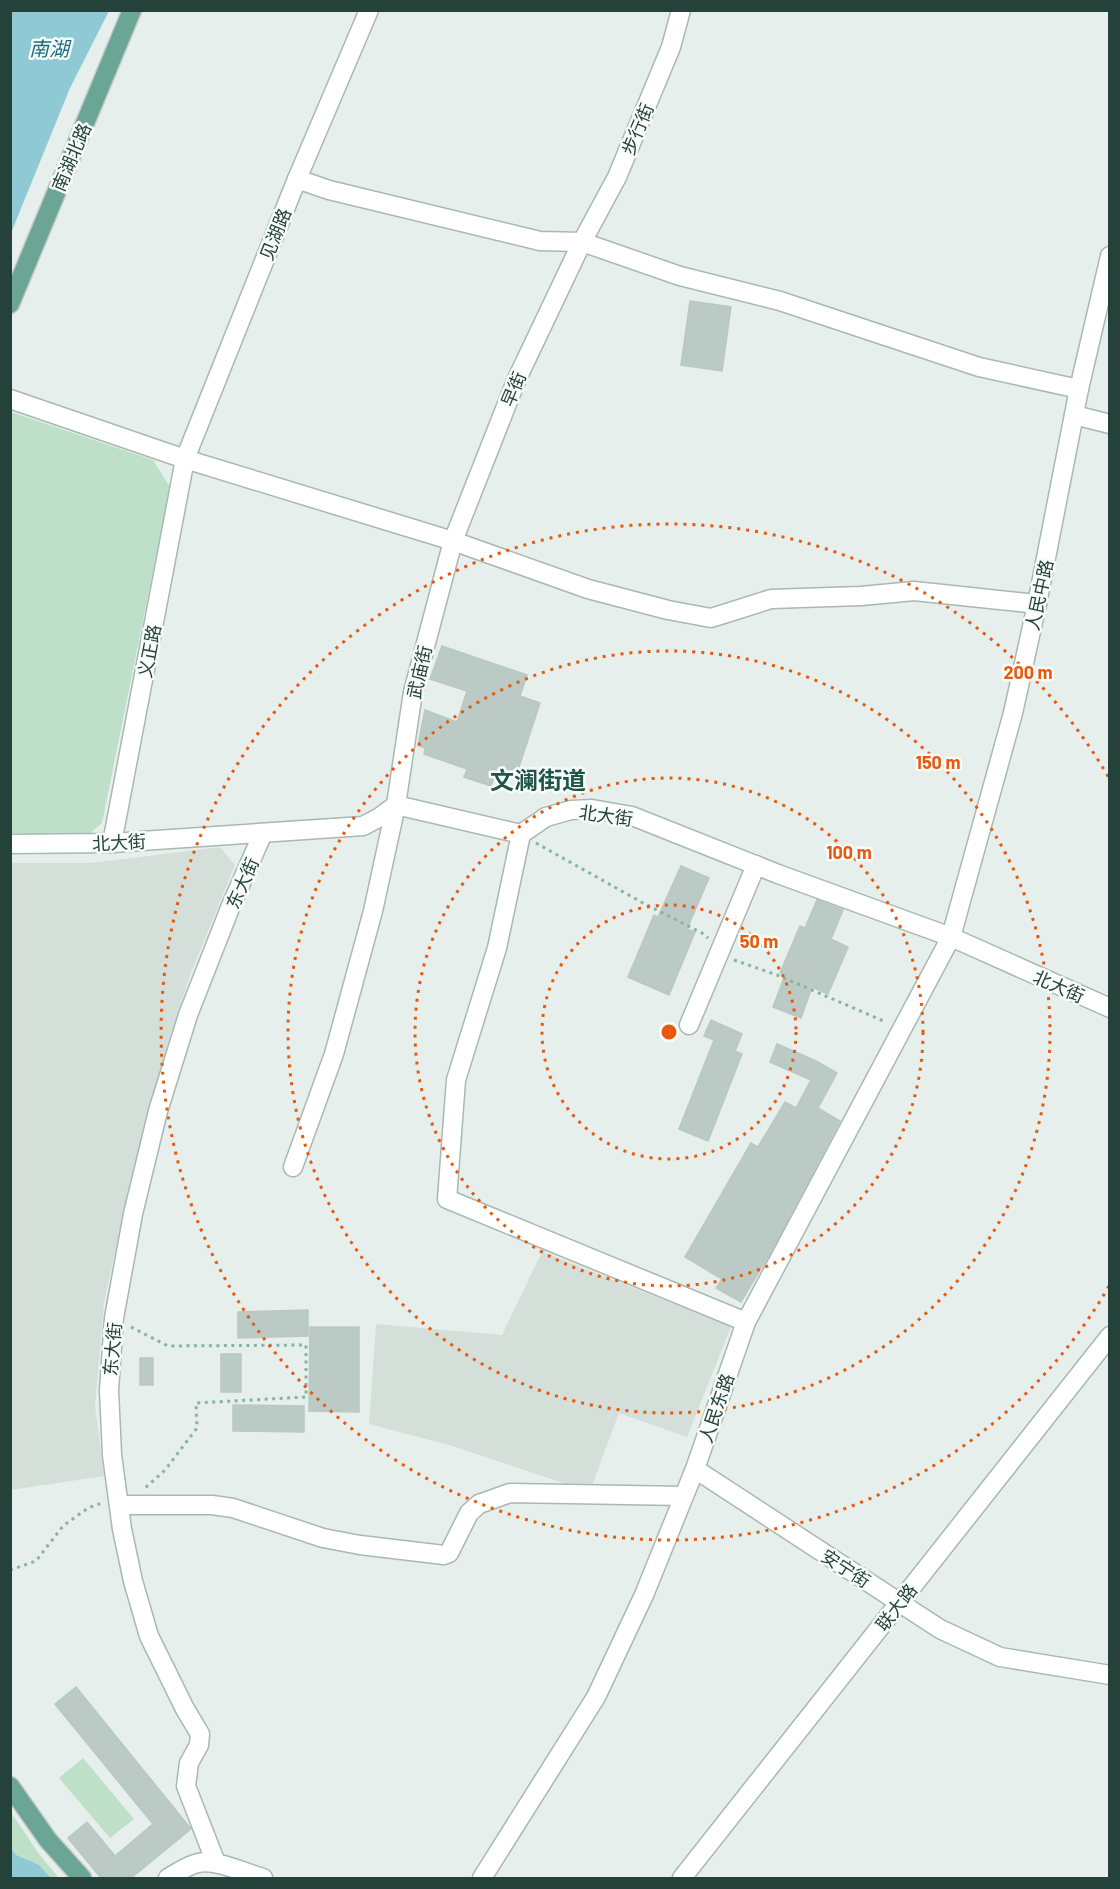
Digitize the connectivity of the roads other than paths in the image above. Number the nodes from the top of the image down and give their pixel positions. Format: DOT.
graph roads {
  1 [pos="132,10"];
  2 [pos="369,10"];
  3 [pos="681,10"];
  4 [pos="297,179"];
  5 [pos="582,242"];
  6 [pos="1110,256"];
  7 [pos="10,304"];
  8 [pos="1079,389"];
  9 [pos="10,399"];
  10 [pos="1074,415"];
  11 [pos="1110,424"];
  12 [pos="185,459"];
  13 [pos="453,541"];
  14 [pos="1038,604"];
  15 [pos="396,805"];
  16 [pos="263,833"];
  17 [pos="521,834"];
  18 [pos="112,843"];
  19 [pos="10,844"];
  20 [pos="756,865"];
  21 [pos="951,938"];
  22 [pos="1110,1008"];
  23 [pos="689,1025"];
  24 [pos="293,1167"];
  25 [pos="746,1322"];
  26 [pos="1110,1336"];
  27 [pos="695,1469"];
  28 [pos="684,1496"];
  29 [pos="118,1501"];
  30 [pos="899,1603"];
  31 [pos="1110,1675"];
  32 [pos="10,1786"];
  33 [pos="216,1863"];
  34 [pos="82,1878"];
  35 [pos="168,1878"];
  36 [pos="263,1878"];
  37 [pos="482,1878"];
  38 [pos="682,1878"];
  1 -- 7 [label="main road, 南湖北路"];
  2 -- 4 [label="street, 见湖路"];
  3 -- 5 [label="street, 步行街"];
  4 -- 5 [label="street"];
  4 -- 12 [label="street, 见湖路"];
  5 -- 8 [label="street"];
  5 -- 13 [label="street, 早街"];
  6 -- 8 [label="street, 人民中路"];
  8 -- 10 [label="street, 人民中路"];
  9 -- 12 [label="street"];
  10 -- 11 [label="street"];
  10 -- 14 [label="street, 人民中路"];
  12 -- 13 [label="street"];
  12 -- 18 [label="street, 义正路"];
  13 -- 14 [label="street"];
  13 -- 15 [label="street, 武庙街"];
  14 -- 21 [label="street, 人民中路"];
  15 -- 16 [label="street, 北大街"];
  15 -- 17 [label="street"];
  15 -- 24 [label="street, 武庙街"];
  16 -- 18 [label="street, 北大街"];
  16 -- 29 [label="street, 东大街"];
  17 -- 20 [label="street, 北大街"];
  17 -- 25 [label="street"];
  18 -- 19 [label="street, 北大街"];
  20 -- 21 [label="street, 北大街"];
  20 -- 23 [label="street"];
  21 -- 22 [label="street, 北大街"];
  21 -- 25 [label="street, 人民东路"];
  25 -- 27 [label="street, 人民东路"];
  26 -- 30 [label="street, 联大路"];
  27 -- 28 [label="street, 人民东路"];
  27 -- 30 [label="street, 安宁街"];
  28 -- 29 [label="street"];
  28 -- 37 [label="street, 人民东路"];
  29 -- 33 [label="street, 东大街"];
  30 -- 31 [label="street, 安宁街"];
  30 -- 38 [label="street, 联大路"];
  32 -- 34 [label="main road"];
  33 -- 35 [label="street"];
  33 -- 36 [label="street"];
}
